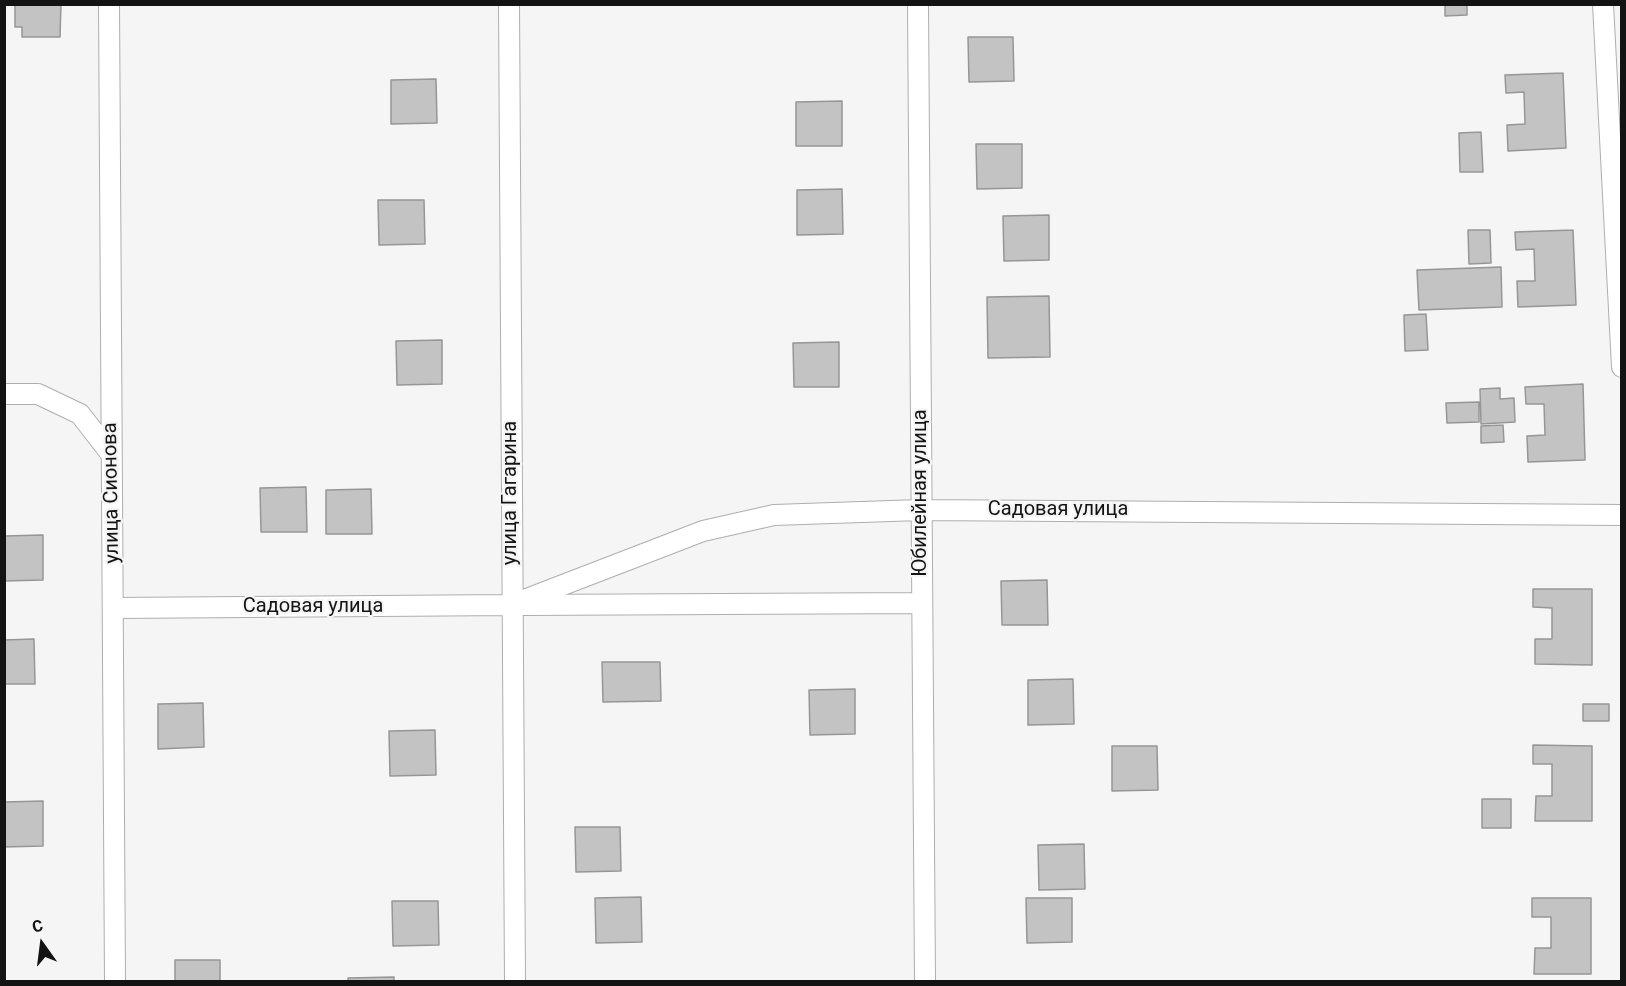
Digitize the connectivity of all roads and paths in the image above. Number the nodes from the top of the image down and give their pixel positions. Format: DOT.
graph roads {
  1 [pos="109,4"];
  2 [pos="509,4"];
  3 [pos="918,4"];
  4 [pos="1604,4"];
  5 [pos="1622,367"];
  6 [pos="4,394"];
  7 [pos="111,454"];
  8 [pos="920,510"];
  9 [pos="1622,514"];
  10 [pos="921,603"];
  11 [pos="511,605"];
  12 [pos="114,608"];
  13 [pos="115,981"];
  14 [pos="515,981"];
  15 [pos="925,981"];
  1 -- 7 [label="street, улица Сионова"];
  2 -- 11 [label="street, улица Гагарина"];
  3 -- 8 [label="street, Юбилейная улица"];
  4 -- 5 [label="street"];
  6 -- 7 [label="street"];
  7 -- 12 [label="street, улица Сионова"];
  8 -- 9 [label="street, Садовая улица"];
  8 -- 10 [label="street, Юбилейная улица"];
  8 -- 11 [label="street, Садовая улица"];
  10 -- 11 [label="street, Садовая улица"];
  10 -- 15 [label="street, Юбилейная улица"];
  11 -- 12 [label="street, Садовая улица"];
  11 -- 14 [label="street, улица Гагарина"];
  12 -- 13 [label="street, улица Сионова"];
}
